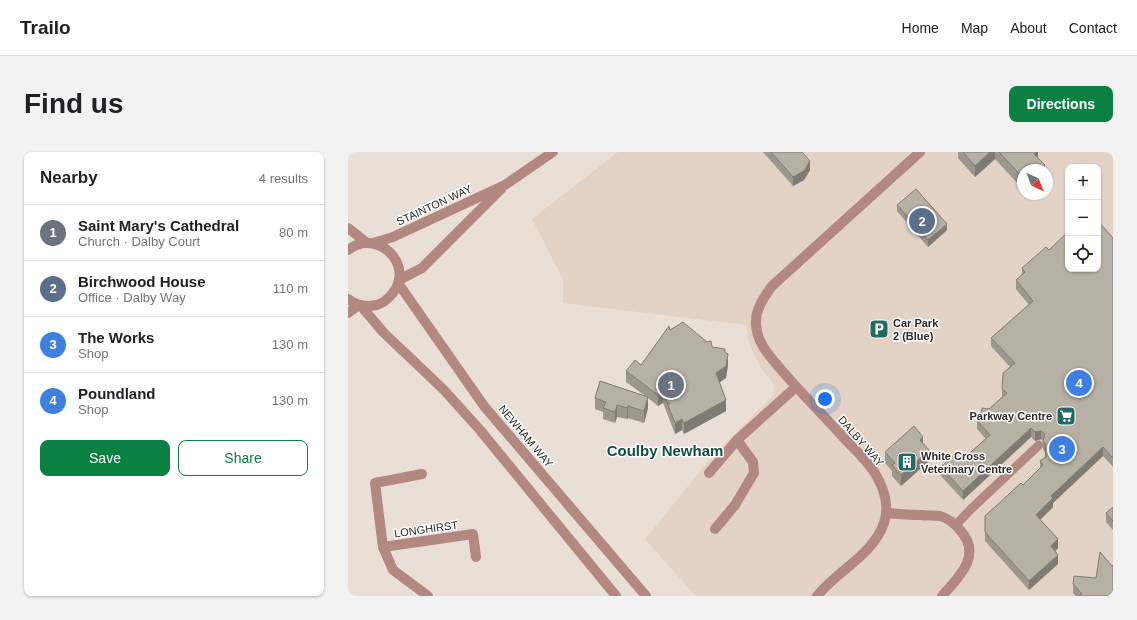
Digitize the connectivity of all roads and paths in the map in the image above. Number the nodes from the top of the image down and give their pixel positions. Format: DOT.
graph roads {
  1 [pos="553,152"];
  2 [pos="920,152"];
  3 [pos="505,185"];
  4 [pos="348,228"];
  5 [pos="370,243"];
  6 [pos="348,250"];
  7 [pos="399,281"];
  8 [pos="348,299"];
  9 [pos="360,305"];
  10 [pos="348,313"];
  11 [pos="796,387"];
  12 [pos="737,440"];
  13 [pos="1039,445"];
  14 [pos="709,473"];
  15 [pos="422,474"];
  16 [pos="887,513"];
  17 [pos="956,525"];
  18 [pos="715,529"];
  19 [pos="382,547"];
  20 [pos="476,557"];
  21 [pos="428,596"];
  22 [pos="616,596"];
  23 [pos="646,596"];
  24 [pos="817,596"];
  25 [pos="942,596"];
  1 -- 3 [label="street, STAINTON WAY"];
  2 -- 11 [label="street, DALBY WAY"];
  3 -- 5 [label="street, STAINTON WAY"];
  3 -- 7 [label="street, STAINTON WAY"];
  4 -- 5 [label="street"];
  5 -- 6 [label="street, STAINTON WAY"];
  5 -- 7 [label="street"];
  7 -- 9 [label="street"];
  7 -- 23 [label="street, NEWHAM WAY"];
  8 -- 9 [label="street"];
  9 -- 10 [label="street"];
  9 -- 22 [label="street"];
  11 -- 12 [label="street"];
  11 -- 16 [label="street, DALBY WAY"];
  12 -- 14 [label="street"];
  12 -- 18 [label="street"];
  13 -- 17 [label="street"];
  15 -- 19 [label="street, LONGHIRST"];
  16 -- 17 [label="street"];
  16 -- 24 [label="street"];
  17 -- 25 [label="street"];
  19 -- 20 [label="street, LONGHIRST"];
  19 -- 21 [label="street, LONGHIRST"];
}
